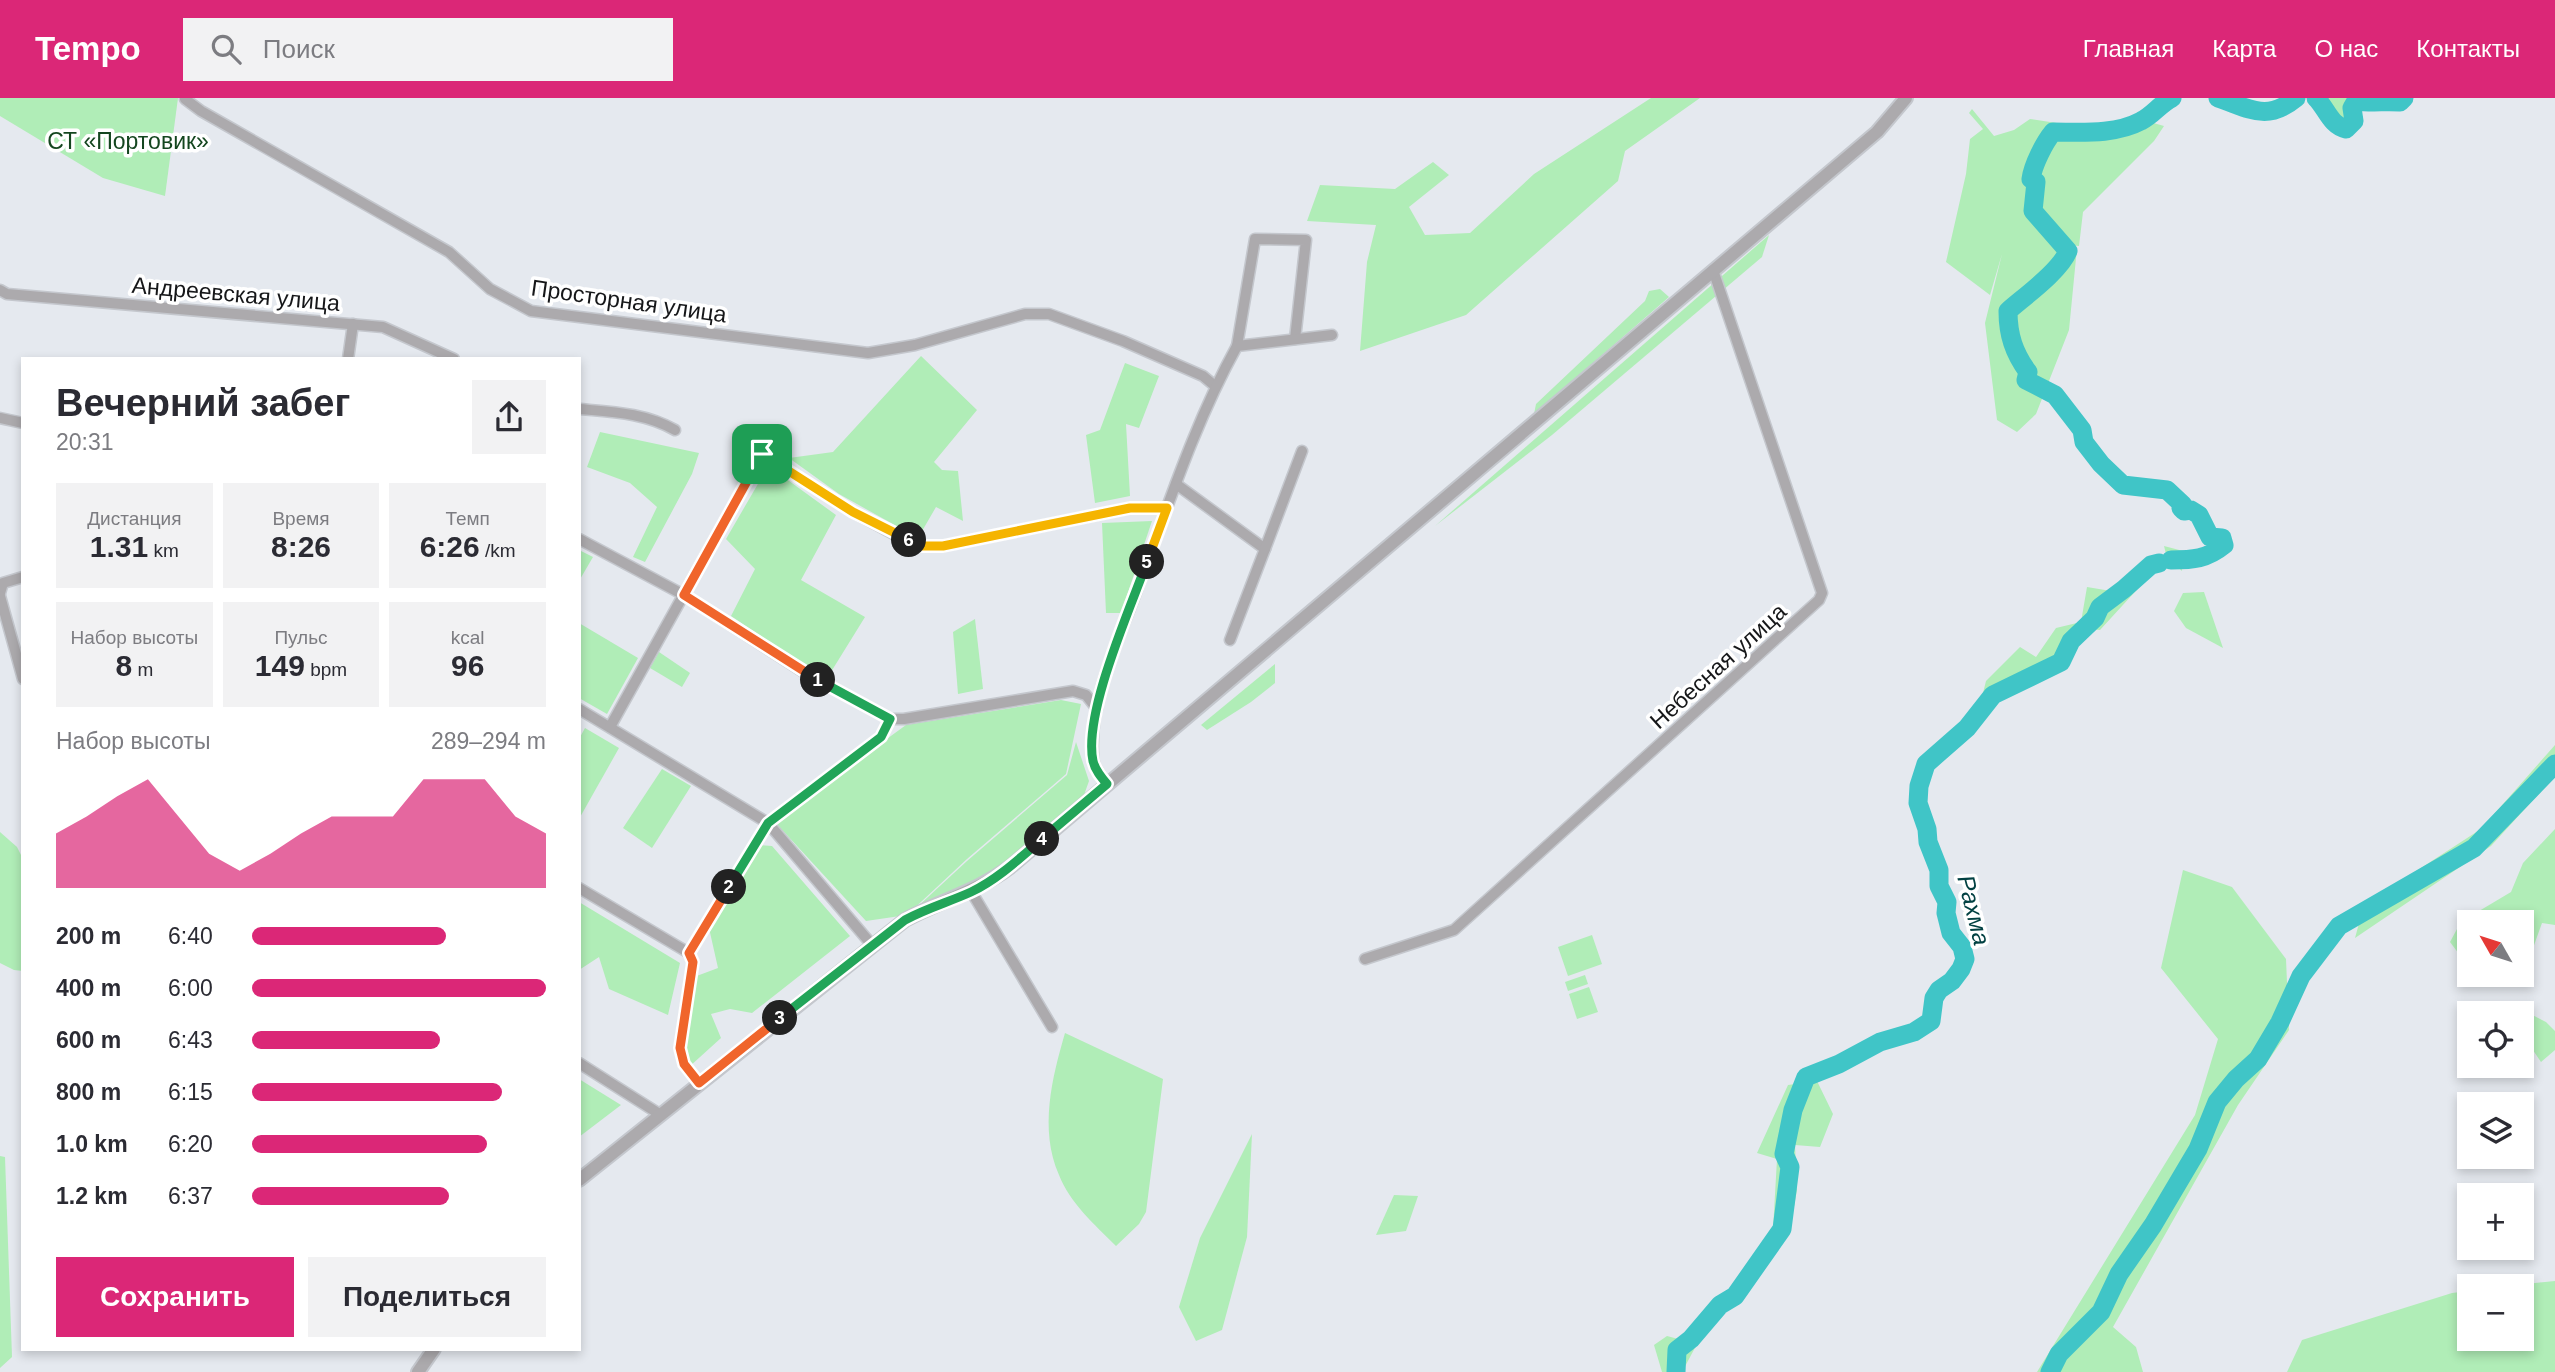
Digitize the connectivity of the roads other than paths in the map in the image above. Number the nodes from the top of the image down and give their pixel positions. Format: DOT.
graph roads {
  1 [pos="1906,98"];
  2 [pos="185,99"];
  3 [pos="1713,270"];
  4 [pos="2,295"];
  5 [pos="353,324"];
  6 [pos="1332,335"];
  7 [pos="1295,339"];
  8 [pos="1237,346"];
  9 [pos="348,357"];
  10 [pos="450,357"];
  11 [pos="1215,386"];
  12 [pos="581,409"];
  13 [pos="0,418"];
  14 [pos="21,423"];
  15 [pos="675,430"];
  16 [pos="751,447"];
  17 [pos="1302,451"];
  18 [pos="762,454"];
  19 [pos="1176,484"];
  20 [pos="1167,508"];
  21 [pos="581,540"];
  22 [pos="1265,549"];
  23 [pos="21,578"];
  24 [pos="1,590"];
  25 [pos="684,595"];
  26 [pos="1230,640"];
  27 [pos="21,671"];
  28 [pos="1097,709"];
  29 [pos="581,710"];
  30 [pos="890,719"];
  31 [pos="610,727"];
  32 [pos="1107,784"];
  33 [pos="768,823"];
  34 [pos="581,889"];
  35 [pos="971,891"];
  36 [pos="872,946"];
  37 [pos="689,953"];
  38 [pos="1365,958"];
  39 [pos="1052,1027"];
  40 [pos="581,1064"];
  41 [pos="699,1083"];
  42 [pos="661,1115"];
  43 [pos="581,1178"];
  44 [pos="433,1351"];
  45 [pos="418,1372"];
  1 -- 3 [label="street"];
  2 -- 11 [label="street, Просторная улица"];
  3 -- 32 [label="street"];
  3 -- 38 [label="street, Небесная улица"];
  4 -- 5 [label="street, Андреевская улица"];
  5 -- 9 [label="street"];
  5 -- 10 [label="street, Андреевская улица"];
  6 -- 7 [label="street"];
  7 -- 8 [label="street"];
  7 -- 8 [label="street"];
  8 -- 11 [label="street"];
  11 -- 19 [label="street"];
  12 -- 15 [label="street"];
  13 -- 14 [label="street"];
  16 -- 18 [label="street"];
  17 -- 22 [label="street"];
  18 -- 20 [label="street"];
  18 -- 25 [label="street"];
  19 -- 20 [label="street"];
  19 -- 22 [label="street"];
  20 -- 28 [label="street"];
  21 -- 25 [label="street"];
  22 -- 26 [label="street"];
  23 -- 24 [label="street"];
  24 -- 27 [label="street"];
  25 -- 30 [label="street"];
  25 -- 31 [label="street"];
  28 -- 30 [label="street"];
  28 -- 32 [label="street"];
  29 -- 31 [label="street"];
  30 -- 33 [label="street"];
  31 -- 33 [label="street"];
  32 -- 35 [label="street"];
  33 -- 36 [label="street"];
  33 -- 37 [label="street"];
  34 -- 37 [label="street"];
  35 -- 36 [label="street"];
  35 -- 39 [label="street"];
  36 -- 41 [label="street"];
  37 -- 41 [label="street"];
  40 -- 42 [label="street"];
  41 -- 42 [label="street"];
  42 -- 43 [label="street"];
  44 -- 45 [label="street"];
}
